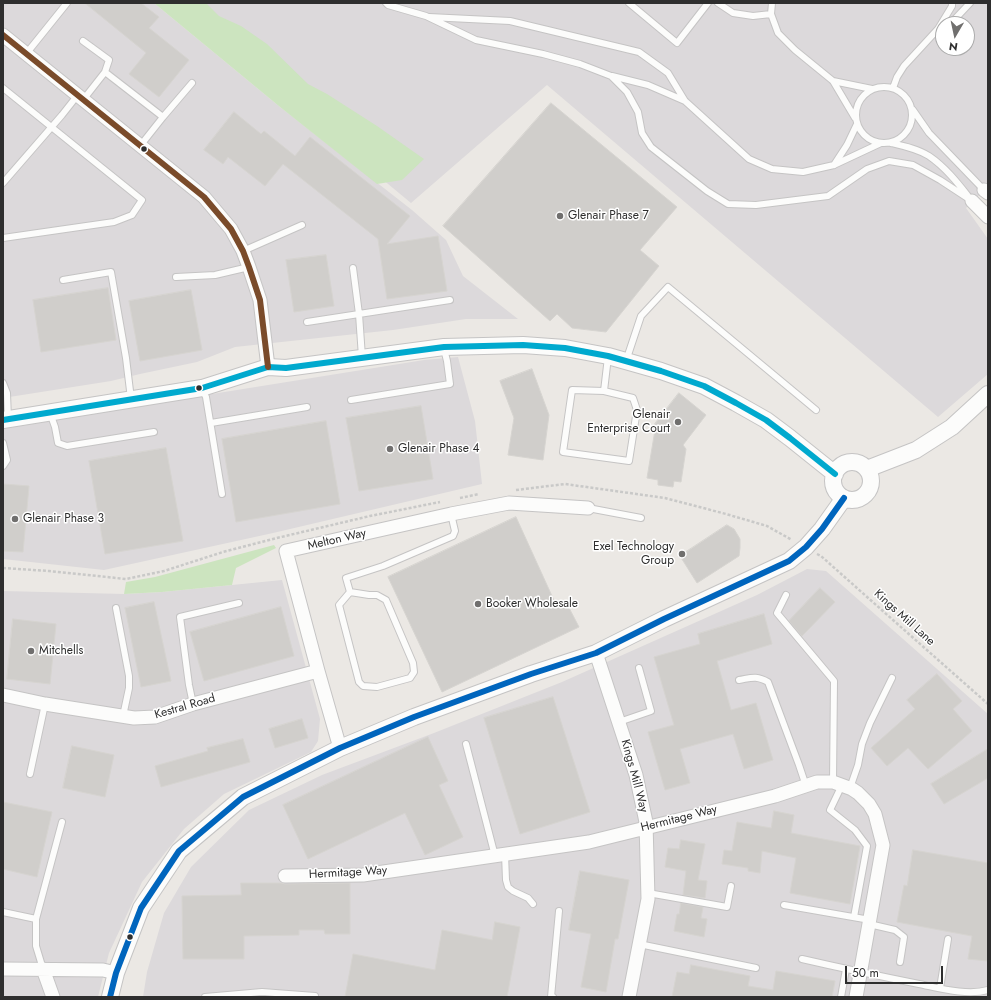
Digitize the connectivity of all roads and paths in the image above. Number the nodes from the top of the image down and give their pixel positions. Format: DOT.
graph roads {
  1 [pos="67,3"];
  2 [pos="386,3"];
  3 [pos="629,3"];
  4 [pos="708,3"];
  5 [pos="718,3"];
  6 [pos="772,3"];
  7 [pos="952,3"];
  8 [pos="970,3"];
  9 [pos="771,14"];
  10 [pos="426,16"];
  11 [pos="947,16"];
  12 [pos="958,16"];
  13 [pos="935,33"];
  14 [pos="3,35"];
  15 [pos="83,40"];
  16 [pos="26,54"];
  17 [pos="105,72"];
  18 [pos="611,76"];
  19 [pos="833,81"];
  20 [pos="192,83"];
  21 [pos="3,88"];
  22 [pos="894,88"];
  23 [pos="872,89"];
  24 [pos="80,98"];
  25 [pos="685,101"];
  26 [pos="912,109"];
  27 [pos="164,117"];
  28 [pos="857,122"];
  29 [pos="51,127"];
  30 [pos="881,143"];
  31 [pos="889,143"];
  32 [pos="140,146"];
  33 [pos="834,165"];
  34 [pos="3,183"];
  35 [pos="986,192"];
  36 [pos="972,201"];
  37 [pos="988,217"];
  38 [pos="302,225"];
  39 [pos="3,238"];
  40 [pos="243,251"];
  41 [pos="249,267"];
  42 [pos="353,268"];
  43 [pos="176,277"];
  44 [pos="63,280"];
  45 [pos="450,300"];
  46 [pos="359,314"];
  47 [pos="307,322"];
  48 [pos="444,347"];
  49 [pos="608,356"];
  50 [pos="362,359"];
  51 [pos="626,361"];
  52 [pos="268,367"];
  53 [pos="3,383"];
  54 [pos="202,388"];
  55 [pos="604,391"];
  56 [pos="988,394"];
  57 [pos="131,399"];
  58 [pos="351,400"];
  59 [pos="307,407"];
  60 [pos="816,410"];
  61 [pos="50,412"];
  62 [pos="6,419"];
  63 [pos="211,423"];
  64 [pos="154,432"];
  65 [pos="3,443"];
  66 [pos="3,466"];
  67 [pos="867,469"];
  68 [pos="835,474"];
  69 [pos="222,494"];
  70 [pos="844,498"];
  71 [pos="588,508"];
  72 [pos="451,514"];
  73 [pos="641,518"];
  74 [pos="806,547"];
  75 [pos="350,592"];
  76 [pos="786,595"];
  77 [pos="239,603"];
  78 [pos="116,608"];
  79 [pos="596,653"];
  80 [pos="639,668"];
  81 [pos="318,671"];
  82 [pos="892,678"];
  83 [pos="738,680"];
  84 [pos="3,695"];
  85 [pos="45,704"];
  86 [pos="193,704"];
  87 [pos="988,704"];
  88 [pos="123,716"];
  89 [pos="619,722"];
  90 [pos="466,744"];
  91 [pos="340,748"];
  92 [pos="30,774"];
  93 [pos="842,785"];
  94 [pos="806,786"];
  95 [pos="62,822"];
  96 [pos="646,828"];
  97 [pos="500,855"];
  98 [pos="865,860"];
  99 [pos="880,862"];
  100 [pos="285,876"];
  101 [pos="731,886"];
  102 [pos="648,893"];
  103 [pos="533,904"];
  104 [pos="784,905"];
  105 [pos="559,910"];
  106 [pos="3,912"];
  107 [pos="854,917"];
  108 [pos="36,919"];
  109 [pos="870,922"];
  110 [pos="948,939"];
  111 [pos="639,944"];
  112 [pos="802,959"];
  113 [pos="900,962"];
  114 [pos="756,968"];
  115 [pos="3,969"];
  116 [pos="42,969"];
  117 [pos="846,970"];
  118 [pos="116,973"];
  119 [pos="861,973"];
  120 [pos="940,988"];
  121 [pos="950,990"];
  122 [pos="988,990"];
  123 [pos="53,997"];
  124 [pos="110,997"];
  125 [pos="205,997"];
  126 [pos="315,997"];
  127 [pos="553,997"];
  128 [pos="629,997"];
  129 [pos="841,997"];
  130 [pos="856,997"];
  131 [pos="948,997"];
  1 -- 16 [label="lane"];
  2 -- 10 [label="lane"];
  3 -- 4 [label="lane"];
  5 -- 9 [label="lane"];
  6 -- 9 [label="lane"];
  7 -- 11 [label="lane"];
  8 -- 12 [label="lane"];
  9 -- 19 [label="lane"];
  10 -- 18 [label="lane"];
  10 -- 25 [label="lane"];
  13 -- 22 [label="lane"];
  14 -- 16 [label="street"];
  15 -- 17 [label="lane"];
  16 -- 24 [label="street"];
  17 -- 24 [label="lane"];
  17 -- 27 [label="lane"];
  18 -- 25 [label="lane"];
  18 -- 36 [label="lane"];
  19 -- 23 [label="lane"];
  19 -- 28 [label="lane"];
  20 -- 27 [label="lane"];
  21 -- 29 [label="lane"];
  22 -- 23 [label="lane"];
  22 -- 26 [label="lane"];
  23 -- 28 [label="lane"];
  24 -- 29 [label="lane"];
  24 -- 32 [label="street"];
  25 -- 33 [label="lane"];
  26 -- 31 [label="lane"];
  26 -- 35 [label="lane"];
  27 -- 32 [label="lane"];
  28 -- 30 [label="lane"];
  28 -- 33 [label="lane"];
  29 -- 34 [label="lane"];
  29 -- 39 [label="lane"];
  30 -- 31 [label="lane"];
  30 -- 33 [label="lane"];
  31 -- 36 [label="lane"];
  32 -- 40 [label="street"];
  36 -- 37 [label="street"];
  38 -- 40 [label="lane"];
  40 -- 41 [label="street"];
  41 -- 43 [label="lane"];
  41 -- 52 [label="street"];
  42 -- 46 [label="lane"];
  44 -- 57 [label="lane"];
  45 -- 46 [label="lane"];
  46 -- 47 [label="lane"];
  46 -- 50 [label="lane"];
  48 -- 49 [label="street"];
  48 -- 50 [label="street"];
  48 -- 58 [label="lane"];
  49 -- 51 [label="street"];
  49 -- 55 [label="lane"];
  50 -- 52 [label="street"];
  51 -- 60 [label="lane"];
  51 -- 68 [label="street"];
  52 -- 54 [label="street"];
  53 -- 62 [label="lane"];
  54 -- 57 [label="street"];
  54 -- 63 [label="lane"];
  55 -- 55 [label="lane"];
  56 -- 67 [label="street"];
  57 -- 61 [label="street"];
  59 -- 63 [label="lane"];
  61 -- 62 [label="street"];
  61 -- 64 [label="lane"];
  63 -- 69 [label="lane"];
  65 -- 66 [label="lane"];
  67 -- 68 [label="street"];
  67 -- 70 [label="street"];
  68 -- 70 [label="street"];
  70 -- 74 [label="street"];
  71 -- 72 [label="street, Melton Way"];
  71 -- 73 [label="lane"];
  72 -- 75 [label="lane"];
  72 -- 81 [label="street, Melton Way"];
  74 -- 79 [label="street"];
  74 -- 87 [label="path, Kings Mill Lane"];
  75 -- 75 [label="lane"];
  76 -- 93 [label="lane"];
  77 -- 86 [label="lane"];
  78 -- 88 [label="lane"];
  79 -- 89 [label="street, Kings Mill Way"];
  79 -- 91 [label="street"];
  80 -- 89 [label="lane"];
  81 -- 86 [label="street, Kestral Road"];
  81 -- 91 [label="street, Melton Way"];
  82 -- 93 [label="lane"];
  83 -- 94 [label="lane"];
  84 -- 85 [label="street, Kestral Road"];
  85 -- 88 [label="street, Kestral Road"];
  85 -- 92 [label="lane"];
  86 -- 88 [label="street, Kestral Road"];
  89 -- 96 [label="street, Kings Mill Way"];
  90 -- 97 [label="lane"];
  91 -- 118 [label="street"];
  93 -- 94 [label="street, Hermitage Way"];
  93 -- 98 [label="lane"];
  93 -- 99 [label="street"];
  94 -- 96 [label="street, Hermitage Way"];
  95 -- 108 [label="lane"];
  96 -- 97 [label="street, Hermitage Way"];
  96 -- 102 [label="street, Kings Mill Way"];
  97 -- 100 [label="street, Hermitage Way"];
  97 -- 103 [label="lane"];
  98 -- 99 [label="lane"];
  98 -- 107 [label="lane"];
  99 -- 109 [label="street"];
  101 -- 102 [label="lane"];
  102 -- 111 [label="street, Kings Mill Way"];
  104 -- 107 [label="lane"];
  105 -- 127 [label="lane"];
  106 -- 108 [label="lane"];
  107 -- 109 [label="lane"];
  108 -- 116 [label="lane"];
  109 -- 113 [label="lane"];
  109 -- 119 [label="street"];
  110 -- 120 [label="lane"];
  111 -- 114 [label="lane"];
  111 -- 128 [label="street, Kings Mill Way"];
  112 -- 117 [label="lane"];
  115 -- 116 [label="street"];
  116 -- 118 [label="street"];
  116 -- 123 [label="street"];
  117 -- 119 [label="lane"];
  117 -- 129 [label="lane"];
  118 -- 124 [label="street"];
  119 -- 120 [label="lane"];
  119 -- 130 [label="street"];
  120 -- 121 [label="lane"];
  121 -- 122 [label="lane"];
  121 -- 131 [label="lane"];
  125 -- 126 [label="lane"];
}
